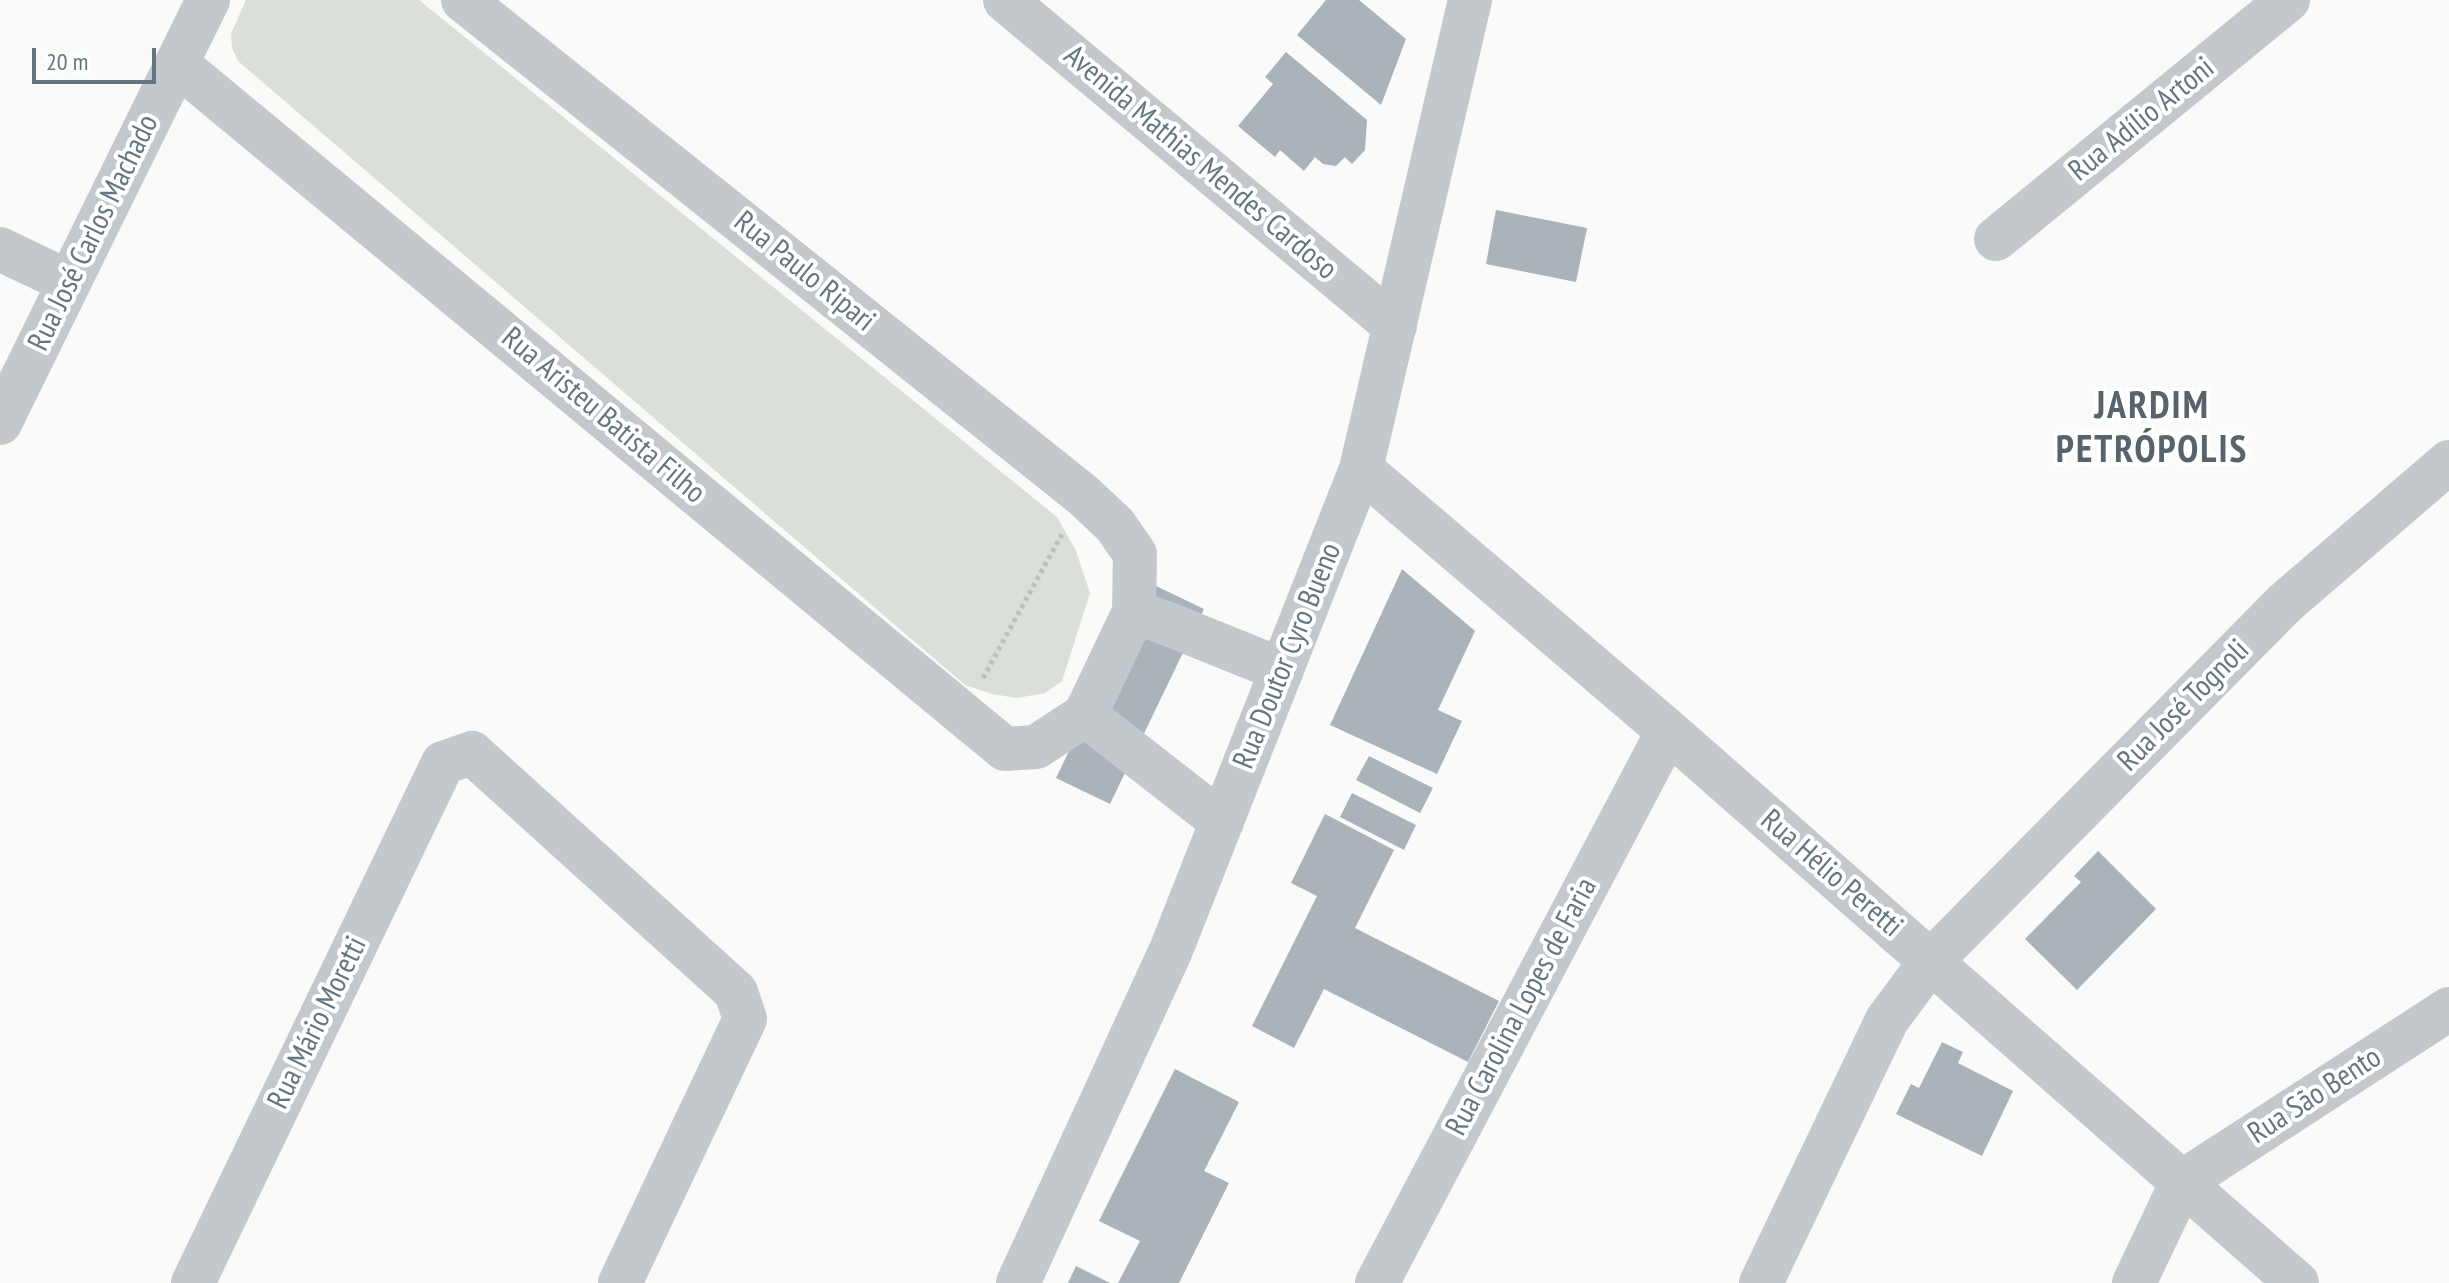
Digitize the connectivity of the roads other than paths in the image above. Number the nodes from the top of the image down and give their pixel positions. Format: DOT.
graph roads {
  1 [pos="208,0"];
  2 [pos="463,0"];
  3 [pos="1005,0"];
  4 [pos="1470,0"];
  5 [pos="2288,0"];
  6 [pos="177,64"];
  7 [pos="1996,239"];
  8 [pos="0,249"];
  9 [pos="69,282"];
  10 [pos="1395,326"];
  11 [pos="0,423"];
  12 [pos="2449,462"];
  13 [pos="1361,469"];
  14 [pos="1134,612"];
  15 [pos="1282,670"];
  16 [pos="1085,715"];
  17 [pos="1668,731"];
  18 [pos="1222,822"];
  19 [pos="1930,962"];
  20 [pos="2449,1009"];
  21 [pos="2182,1182"];
  22 [pos="193,1283"];
  23 [pos="620,1283"];
  24 [pos="1018,1283"];
  25 [pos="1377,1283"];
  26 [pos="1761,1283"];
  27 [pos="2134,1283"];
  28 [pos="2297,1283"];
  1 -- 6 [label="street, Rua José Carlos Machado"];
  2 -- 14 [label="street, Rua Paulo Ripari"];
  3 -- 10 [label="street, Avenida Mathias Mendes Cardoso"];
  4 -- 10 [label="street, Rua Doutor Cyro Bueno"];
  5 -- 7 [label="street, Rua Adílio Artoni"];
  6 -- 9 [label="street, Rua José Carlos Machado"];
  6 -- 16 [label="street, Rua Aristeu Batista Filho"];
  8 -- 9 [label="street"];
  9 -- 11 [label="street, Rua José Carlos Machado"];
  10 -- 13 [label="street, Rua Doutor Cyro Bueno"];
  12 -- 19 [label="street, Rua José Tognoli"];
  13 -- 15 [label="street, Rua Doutor Cyro Bueno"];
  13 -- 17 [label="street, Rua Hélio Peretti"];
  14 -- 15 [label="street"];
  14 -- 16 [label="street"];
  15 -- 18 [label="street, Rua Doutor Cyro Bueno"];
  16 -- 18 [label="street"];
  17 -- 19 [label="street, Rua Hélio Peretti"];
  17 -- 25 [label="street, Rua Carolina Lopes de Faria"];
  18 -- 24 [label="street, Rua Doutor Cyro Bueno"];
  19 -- 21 [label="street, Rua Hélio Peretti"];
  19 -- 26 [label="street, Rua José Tognoli"];
  20 -- 21 [label="street, Rua São Bento"];
  21 -- 27 [label="street"];
  21 -- 28 [label="street, Rua Hélio Peretti"];
  22 -- 23 [label="street, Rua Mário Moretti"];
}
